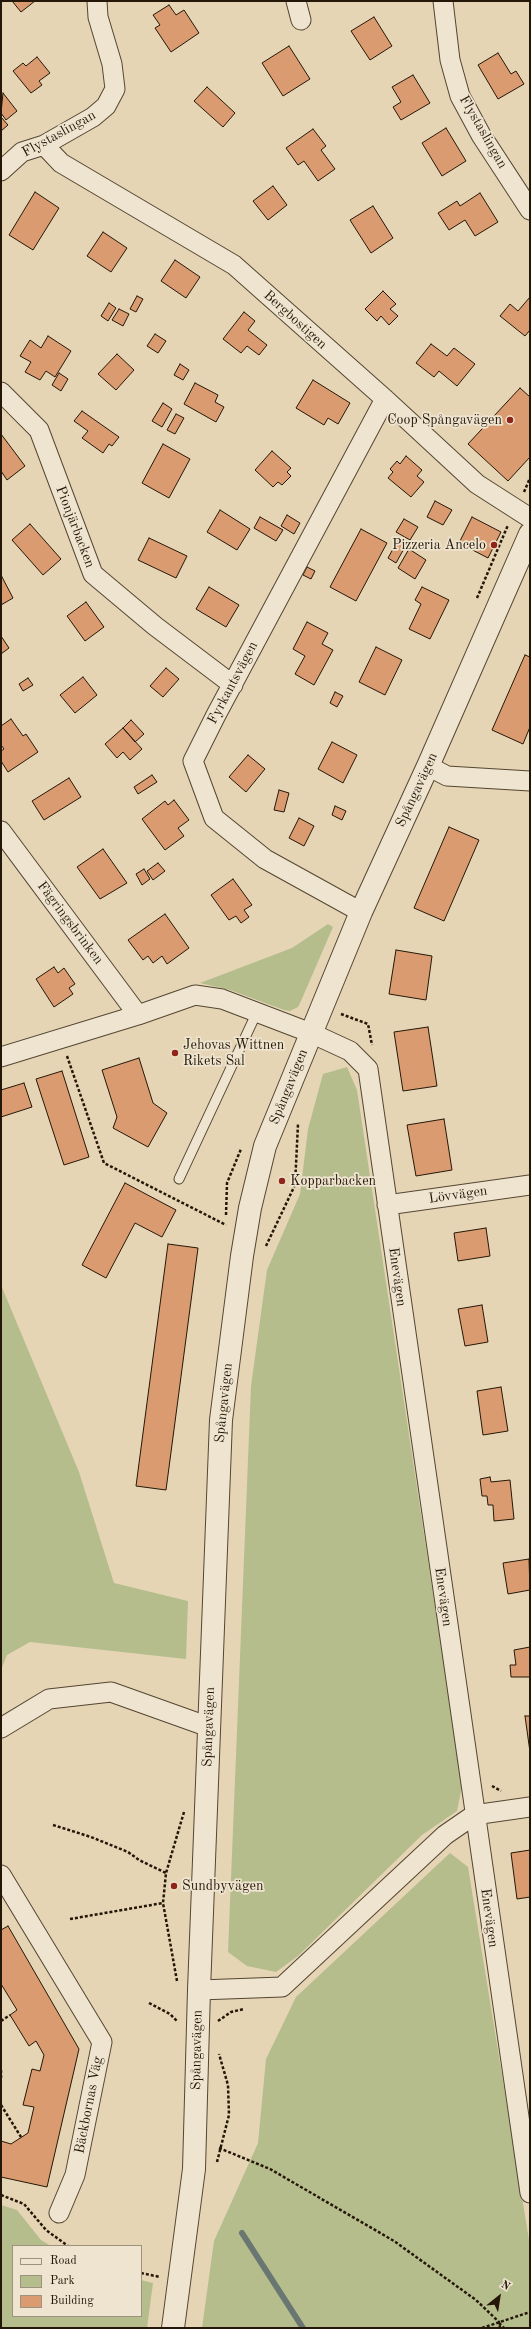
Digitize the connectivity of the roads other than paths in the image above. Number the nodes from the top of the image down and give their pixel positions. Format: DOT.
graph roads {
  1 [pos="97,1"];
  2 [pos="296,1"];
  3 [pos="443,1"];
  4 [pos="301,20"];
  5 [pos="44,145"];
  6 [pos="1,171"];
  7 [pos="530,210"];
  8 [pos="1,392"];
  9 [pos="385,399"];
  10 [pos="523,513"];
  11 [pos="530,534"];
  12 [pos="233,685"];
  13 [pos="428,766"];
  14 [pos="530,781"];
  15 [pos="1,831"];
  16 [pos="361,912"];
  17 [pos="257,1012"];
  18 [pos="138,1015"];
  19 [pos="311,1033"];
  20 [pos="1,1057"];
  21 [pos="179,1179"];
  22 [pos="530,1185"];
  23 [pos="387,1205"];
  24 [pos="209,1727"];
  25 [pos="1,1728"];
  26 [pos="530,1807"];
  27 [pos="474,1815"];
  28 [pos="1,1875"];
  29 [pos="7,1902"];
  30 [pos="197,1989"];
  31 [pos="530,2193"];
  32 [pos="59,2213"];
  33 [pos="173,2328"];
  1 -- 5 [label="street, Flystaslingan"];
  2 -- 4 [label="street"];
  3 -- 7 [label="street, Flystaslingan"];
  5 -- 6 [label="street, Flystaslingan"];
  5 -- 9 [label="street, Bergbostigen"];
  8 -- 12 [label="street, Pionjärbacken"];
  9 -- 10 [label="street, Bergbostigen"];
  9 -- 12 [label="street, Fyrkantsvägen"];
  11 -- 13 [label="street, Spångavägen"];
  12 -- 16 [label="street, Fyrkantsvägen"];
  13 -- 14 [label="street"];
  13 -- 16 [label="street, Spångavägen"];
  15 -- 18 [label="street, Fägringsbrinken"];
  16 -- 19 [label="street, Spångavägen"];
  17 -- 18 [label="street"];
  17 -- 19 [label="street"];
  17 -- 21 [label="lane"];
  18 -- 20 [label="street"];
  19 -- 23 [label="street, Enevägen"];
  19 -- 24 [label="street, Spångavägen"];
  22 -- 23 [label="street, Lövvägen"];
  23 -- 27 [label="street, Enevägen"];
  24 -- 25 [label="street"];
  24 -- 30 [label="street, Spångavägen"];
  26 -- 27 [label="street"];
  27 -- 30 [label="street"];
  27 -- 31 [label="street, Enevägen"];
  28 -- 29 [label="street, Bäckbornas Väg"];
  29 -- 32 [label="street, Bäckbornas Väg"];
  30 -- 33 [label="street, Spångavägen"];
}
